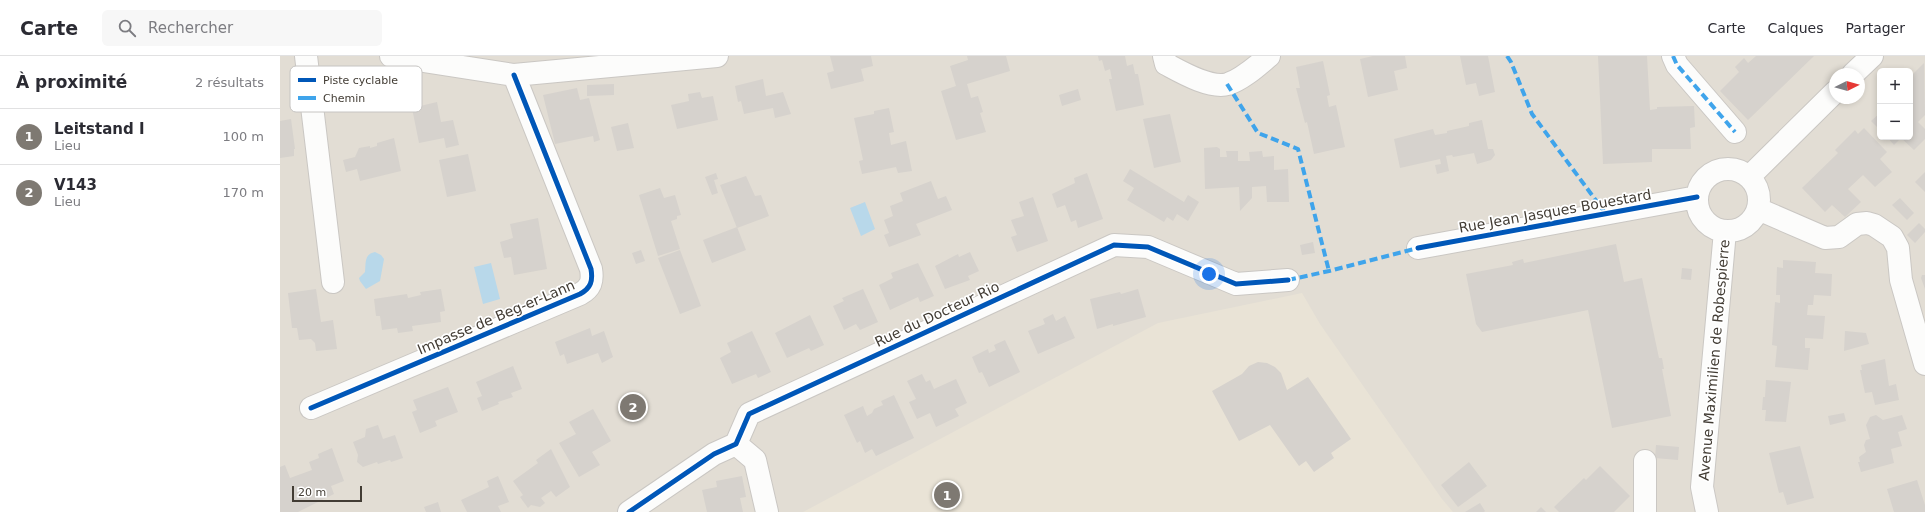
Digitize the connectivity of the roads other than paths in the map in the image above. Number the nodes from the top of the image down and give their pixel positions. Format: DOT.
graph roads {
  1 [pos="306,56"];
  2 [pos="391,56"];
  3 [pos="717,56"];
  4 [pos="1164,56"];
  5 [pos="1270,56"];
  6 [pos="1673,56"];
  7 [pos="1872,56"];
  8 [pos="307,66"];
  9 [pos="1859,68"];
  10 [pos="514,75"];
  11 [pos="1829,98"];
  12 [pos="313,112"];
  13 [pos="1735,132"];
  14 [pos="1749,177"];
  15 [pos="1697,197"];
  16 [pos="1758,209"];
  17 [pos="1725,231"];
  18 [pos="1418,248"];
  19 [pos="1288,280"];
  20 [pos="333,282"];
  21 [pos="1925,364"];
  22 [pos="311,408"];
  23 [pos="736,444"];
  24 [pos="1645,461"];
  25 [pos="629,512"];
  26 [pos="767,512"];
  27 [pos="1645,512"];
  28 [pos="1707,512"];
  1 -- 8 [label="street"];
  2 -- 10 [label="street"];
  3 -- 10 [label="street"];
  4 -- 5 [label="street"];
  6 -- 13 [label="street"];
  7 -- 9 [label="street"];
  10 -- 22 [label="street, Impasse de Beg-er-Lann"];
  11 -- 14 [label="street"];
  12 -- 20 [label="street"];
  14 -- 15 [label="street"];
  14 -- 16 [label="street"];
  15 -- 17 [label="street"];
  15 -- 18 [label="street, Rue Jean Jasques Bouestard"];
  16 -- 17 [label="street"];
  16 -- 21 [label="street"];
  17 -- 28 [label="street, Avenue Maximilien de Robespierre"];
  19 -- 23 [label="street, Rue du Docteur Rio"];
  23 -- 25 [label="street"];
  23 -- 26 [label="street"];
  24 -- 27 [label="street"];
}
